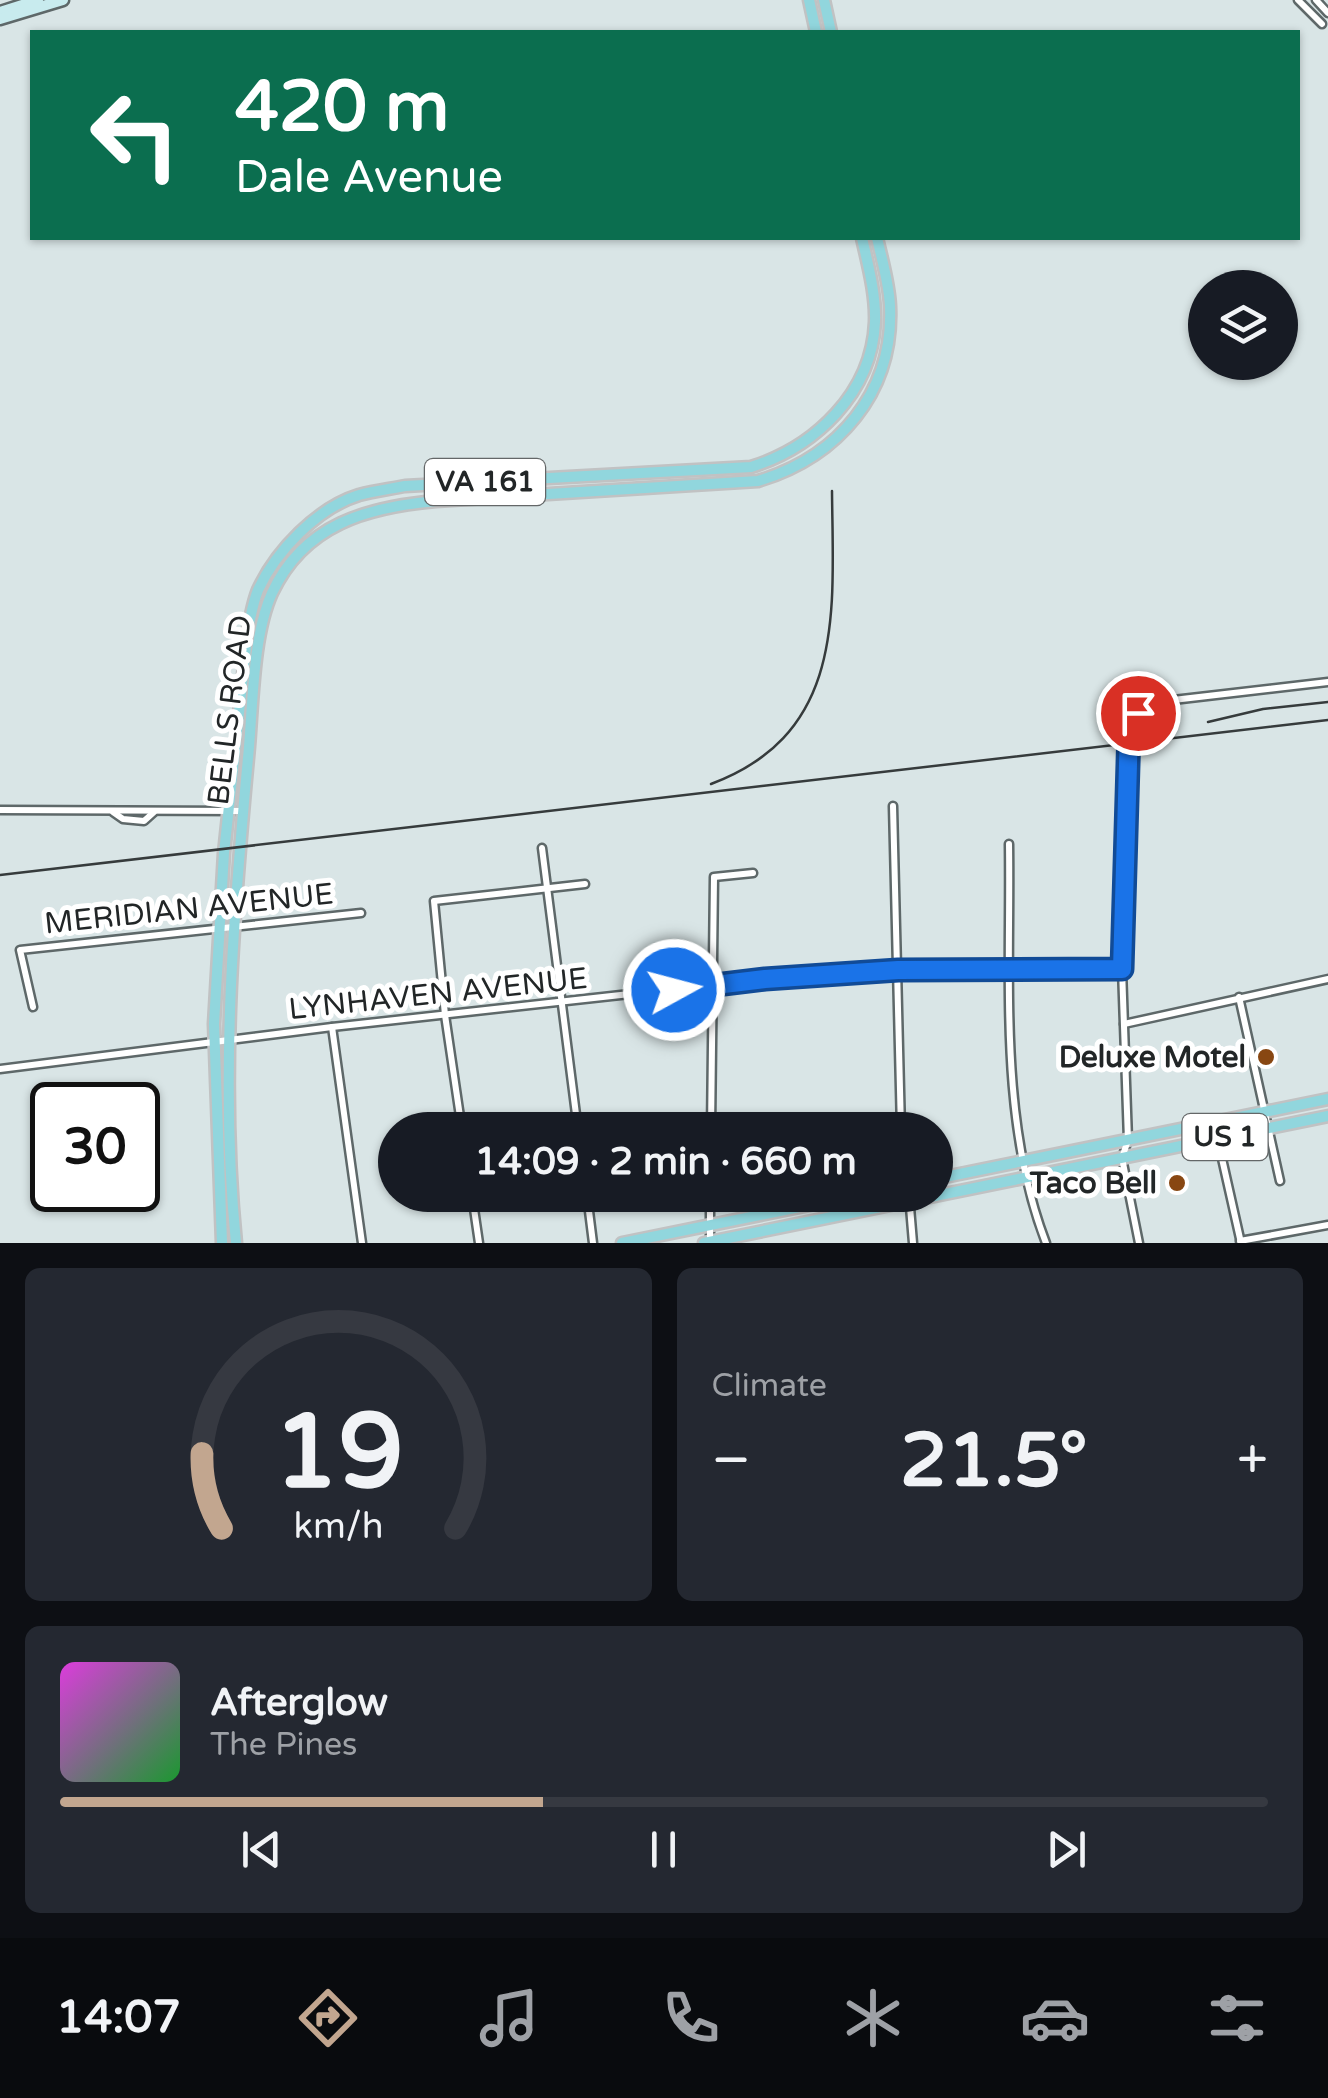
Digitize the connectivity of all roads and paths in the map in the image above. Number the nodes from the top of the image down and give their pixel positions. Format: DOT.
graph roads {
  1 [pos="38,0"];
  2 [pos="63,0"];
  3 [pos="1298,0"];
  4 [pos="1316,0"];
  5 [pos="824,1"];
  6 [pos="810,3"];
  7 [pos="0,12"];
  8 [pos="1328,13"];
  9 [pos="0,20"];
  10 [pos="1322,24"];
  11 [pos="816,30"];
  12 [pos="831,30"];
  13 [pos="862,240"];
  14 [pos="877,240"];
  15 [pos="688,471"];
  16 [pos="486,482"];
  17 [pos="690,486"];
  18 [pos="486,498"];
  19 [pos="1328,682"];
  20 [pos="248,688"];
  21 [pos="893,806"];
  22 [pos="0,810"];
  23 [pos="229,811"];
  24 [pos="243,811"];
  25 [pos="1009,844"];
  26 [pos="542,848"];
  27 [pos="754,873"];
  28 [pos="585,884"];
  29 [pos="546,886"];
  30 [pos="361,913"];
  31 [pos="234,927"];
  32 [pos="220,928"];
  33 [pos="1122,969"];
  34 [pos="898,970"];
  35 [pos="1011,971"];
  36 [pos="1328,979"];
  37 [pos="712,986"];
  38 [pos="1239,998"];
  39 [pos="561,1002"];
  40 [pos="33,1007"];
  41 [pos="445,1015"];
  42 [pos="1124,1024"];
  43 [pos="332,1027"];
  44 [pos="227,1041"];
  45 [pos="213,1042"];
  46 [pos="0,1068"];
  47 [pos="1328,1099"];
  48 [pos="459,1112"];
  49 [pos="576,1112"];
  50 [pos="710,1112"];
  51 [pos="901,1112"];
  52 [pos="1264,1112"];
  53 [pos="1328,1116"];
  54 [pos="1214,1122"];
  55 [pos="1267,1128"];
  56 [pos="1218,1138"];
  57 [pos="1128,1140"];
  58 [pos="1122,1158"];
  59 [pos="1023,1161"];
  60 [pos="953,1176"];
  61 [pos="1026,1177"];
  62 [pos="1280,1182"];
  63 [pos="953,1190"];
  64 [pos="474,1212"];
  65 [pos="589,1212"];
  66 [pos="710,1212"];
  67 [pos="774,1212"];
  68 [pos="844,1212"];
  69 [pos="910,1212"];
  70 [pos="710,1225"];
  71 [pos="1328,1225"];
  72 [pos="706,1242"];
  73 [pos="1240,1242"];
  74 [pos="222,1243"];
  75 [pos="236,1243"];
  76 [pos="362,1243"];
  77 [pos="478,1243"];
  78 [pos="593,1243"];
  79 [pos="622,1243"];
  80 [pos="913,1243"];
  81 [pos="1046,1243"];
  82 [pos="1139,1243"];
  1 -- 7 [label="main road"];
  2 -- 9 [label="main road"];
  3 -- 10 [label="street"];
  4 -- 8 [label="street"];
  5 -- 6 [label="main road"];
  5 -- 12 [label="main road"];
  6 -- 11 [label="main road"];
  13 -- 15 [label="main road, BELLS ROAD / VA 161"];
  14 -- 17 [label="main road, BELLS ROAD / VA 161"];
  15 -- 16 [label="main road, BELLS ROAD / VA 161"];
  15 -- 17 [label="main road"];
  16 -- 18 [label="main road"];
  16 -- 20 [label="main road, BELLS ROAD / VA 161"];
  17 -- 18 [label="main road, BELLS ROAD / VA 161"];
  18 -- 20 [label="main road, BELLS ROAD / VA 161"];
  19 -- 33 [label="street"];
  20 -- 23 [label="main road, BELLS ROAD / VA 161"];
  20 -- 24 [label="main road, BELLS ROAD / VA 161"];
  21 -- 34 [label="street"];
  22 -- 23 [label="street"];
  23 -- 24 [label="street"];
  23 -- 32 [label="main road, BELLS ROAD / VA 161"];
  24 -- 31 [label="main road, BELLS ROAD / VA 161"];
  25 -- 35 [label="street"];
  26 -- 29 [label="street"];
  27 -- 37 [label="street"];
  28 -- 29 [label="street"];
  29 -- 39 [label="street"];
  29 -- 41 [label="street"];
  30 -- 31 [label="street, MERIDIAN AVENUE"];
  31 -- 32 [label="street, MERIDIAN AVENUE"];
  31 -- 44 [label="main road, BELLS ROAD / VA 161"];
  32 -- 40 [label="street, MERIDIAN AVENUE"];
  32 -- 45 [label="main road, BELLS ROAD / VA 161"];
  33 -- 35 [label="street, LYNHAVEN AVENUE"];
  33 -- 42 [label="street"];
  34 -- 35 [label="street, LYNHAVEN AVENUE"];
  34 -- 37 [label="street, LYNHAVEN AVENUE"];
  34 -- 51 [label="street"];
  35 -- 59 [label="street"];
  36 -- 38 [label="street"];
  37 -- 39 [label="street, LYNHAVEN AVENUE"];
  37 -- 50 [label="street"];
  38 -- 42 [label="street"];
  38 -- 52 [label="street"];
  39 -- 41 [label="street, LYNHAVEN AVENUE"];
  39 -- 49 [label="street"];
  41 -- 43 [label="street, LYNHAVEN AVENUE"];
  41 -- 48 [label="street"];
  42 -- 57 [label="street"];
  43 -- 44 [label="street, LYNHAVEN AVENUE"];
  43 -- 76 [label="street"];
  44 -- 45 [label="street, LYNHAVEN AVENUE"];
  44 -- 75 [label="main road, BELLS ROAD / VA 161"];
  45 -- 46 [label="street, LYNHAVEN AVENUE"];
  45 -- 74 [label="main road, BELLS ROAD / VA 161"];
  47 -- 52 [label="main road, US 1"];
  52 -- 54 [label="main road, US 1"];
  52 -- 55 [label="street"];
  53 -- 55 [label="main road, US 1"];
  54 -- 56 [label="street"];
  54 -- 57 [label="main road, US 1"];
  55 -- 56 [label="main road, US 1"];
  55 -- 62 [label="street"];
  56 -- 58 [label="main road, US 1"];
  56 -- 73 [label="street"];
  57 -- 58 [label="street"];
  57 -- 59 [label="main road, US 1"];
  58 -- 61 [label="main road, US 1"];
  58 -- 82 [label="street"];
  59 -- 60 [label="main road, US 1"];
  59 -- 61 [label="street"];
  61 -- 63 [label="main road, US 1"];
  61 -- 81 [label="street"];
  64 -- 77 [label="street"];
  65 -- 78 [label="street"];
  66 -- 70 [label="street"];
  67 -- 70 [label="main road"];
  68 -- 72 [label="main road, US 1"];
  69 -- 80 [label="street"];
  70 -- 72 [label="street"];
  70 -- 79 [label="main road"];
  71 -- 73 [label="street"];
}
